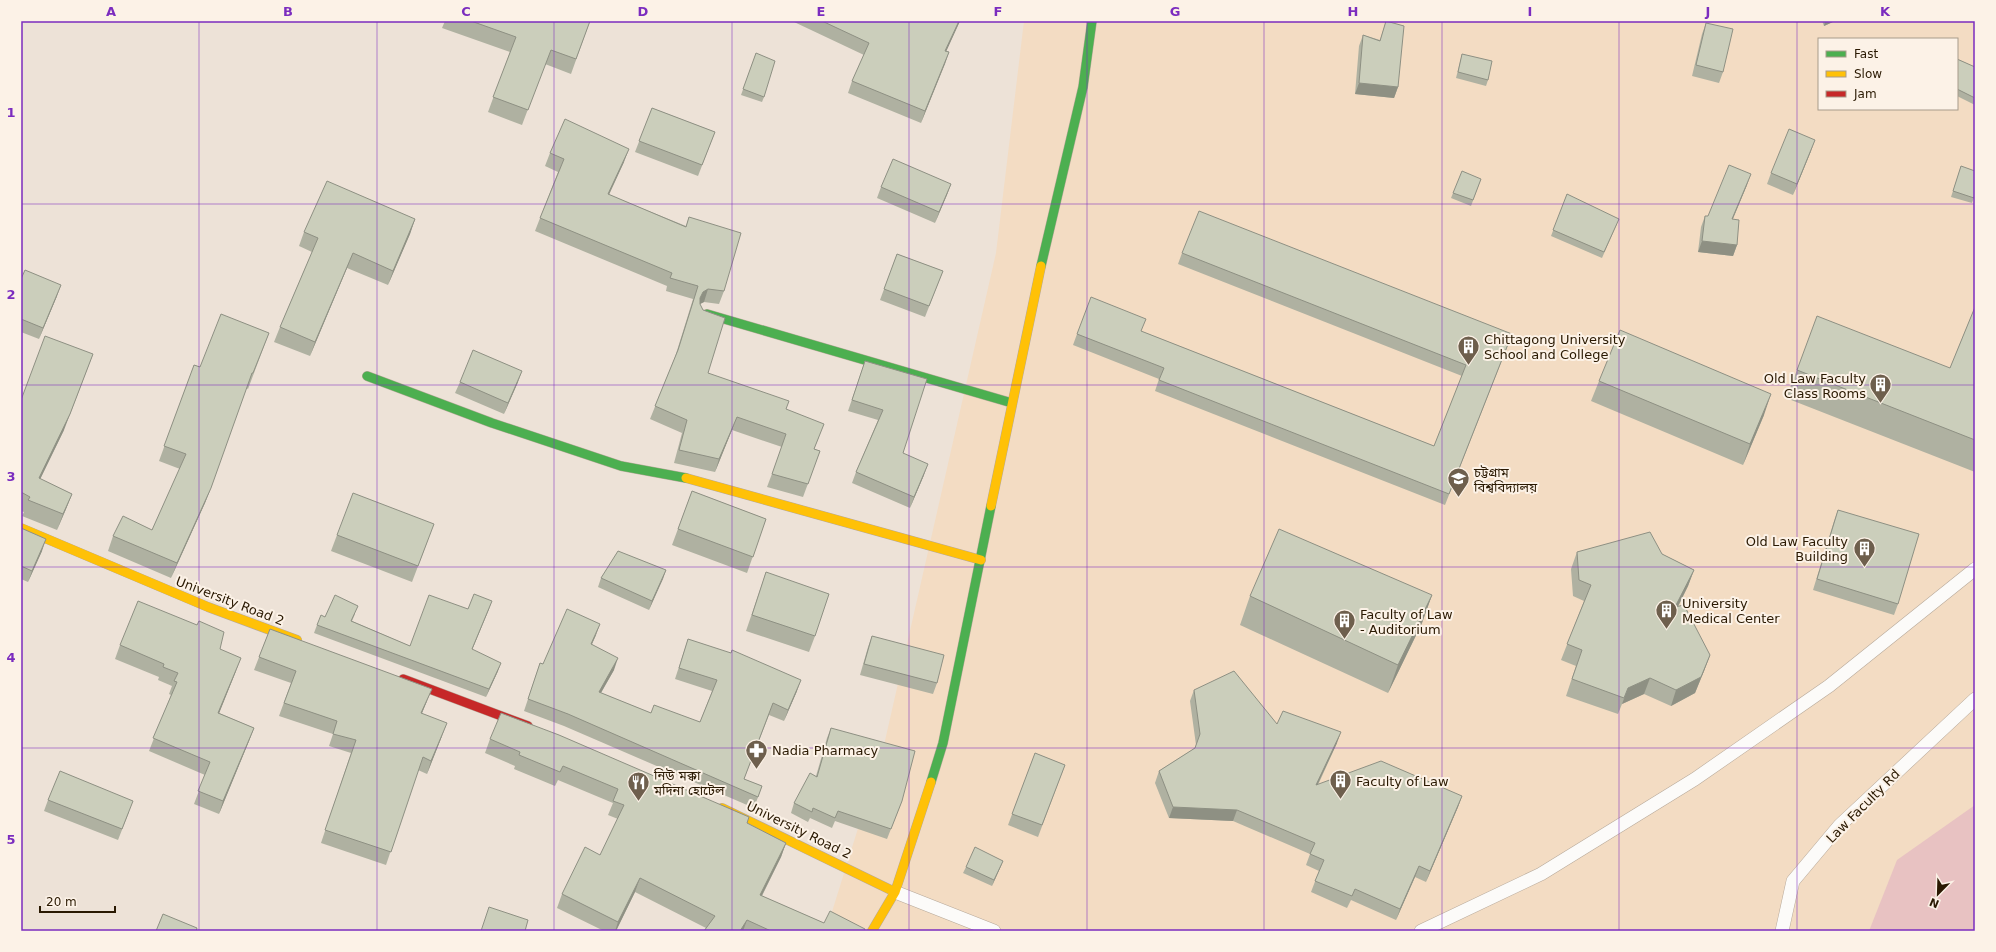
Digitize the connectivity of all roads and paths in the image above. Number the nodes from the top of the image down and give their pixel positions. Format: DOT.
graph roads {
  1 [pos="1092,21"];
  2 [pos="707,314"];
  3 [pos="367,376"];
  4 [pos="1012,403"];
  5 [pos="21,528"];
  6 [pos="981,560"];
  7 [pos="1975,570"];
  8 [pos="305,643"];
  9 [pos="395,676"];
  10 [pos="1975,699"];
  11 [pos="537,729"];
  12 [pos="713,804"];
  13 [pos="895,892"];
  14 [pos="872,931"];
  15 [pos="994,931"];
  16 [pos="1421,931"];
  17 [pos="1782,931"];
  1 -- 4 [label="street"];
  2 -- 4 [label="street"];
  3 -- 6 [label="street"];
  4 -- 6 [label="street"];
  5 -- 8 [label="street, University Road 2"];
  6 -- 13 [label="street"];
  7 -- 16 [label="lane"];
  9 -- 11 [label="street"];
  10 -- 17 [label="lane, Law Faculty Rd"];
  12 -- 13 [label="street, University Road 2"];
  13 -- 14 [label="street"];
  13 -- 15 [label="lane"];
}
